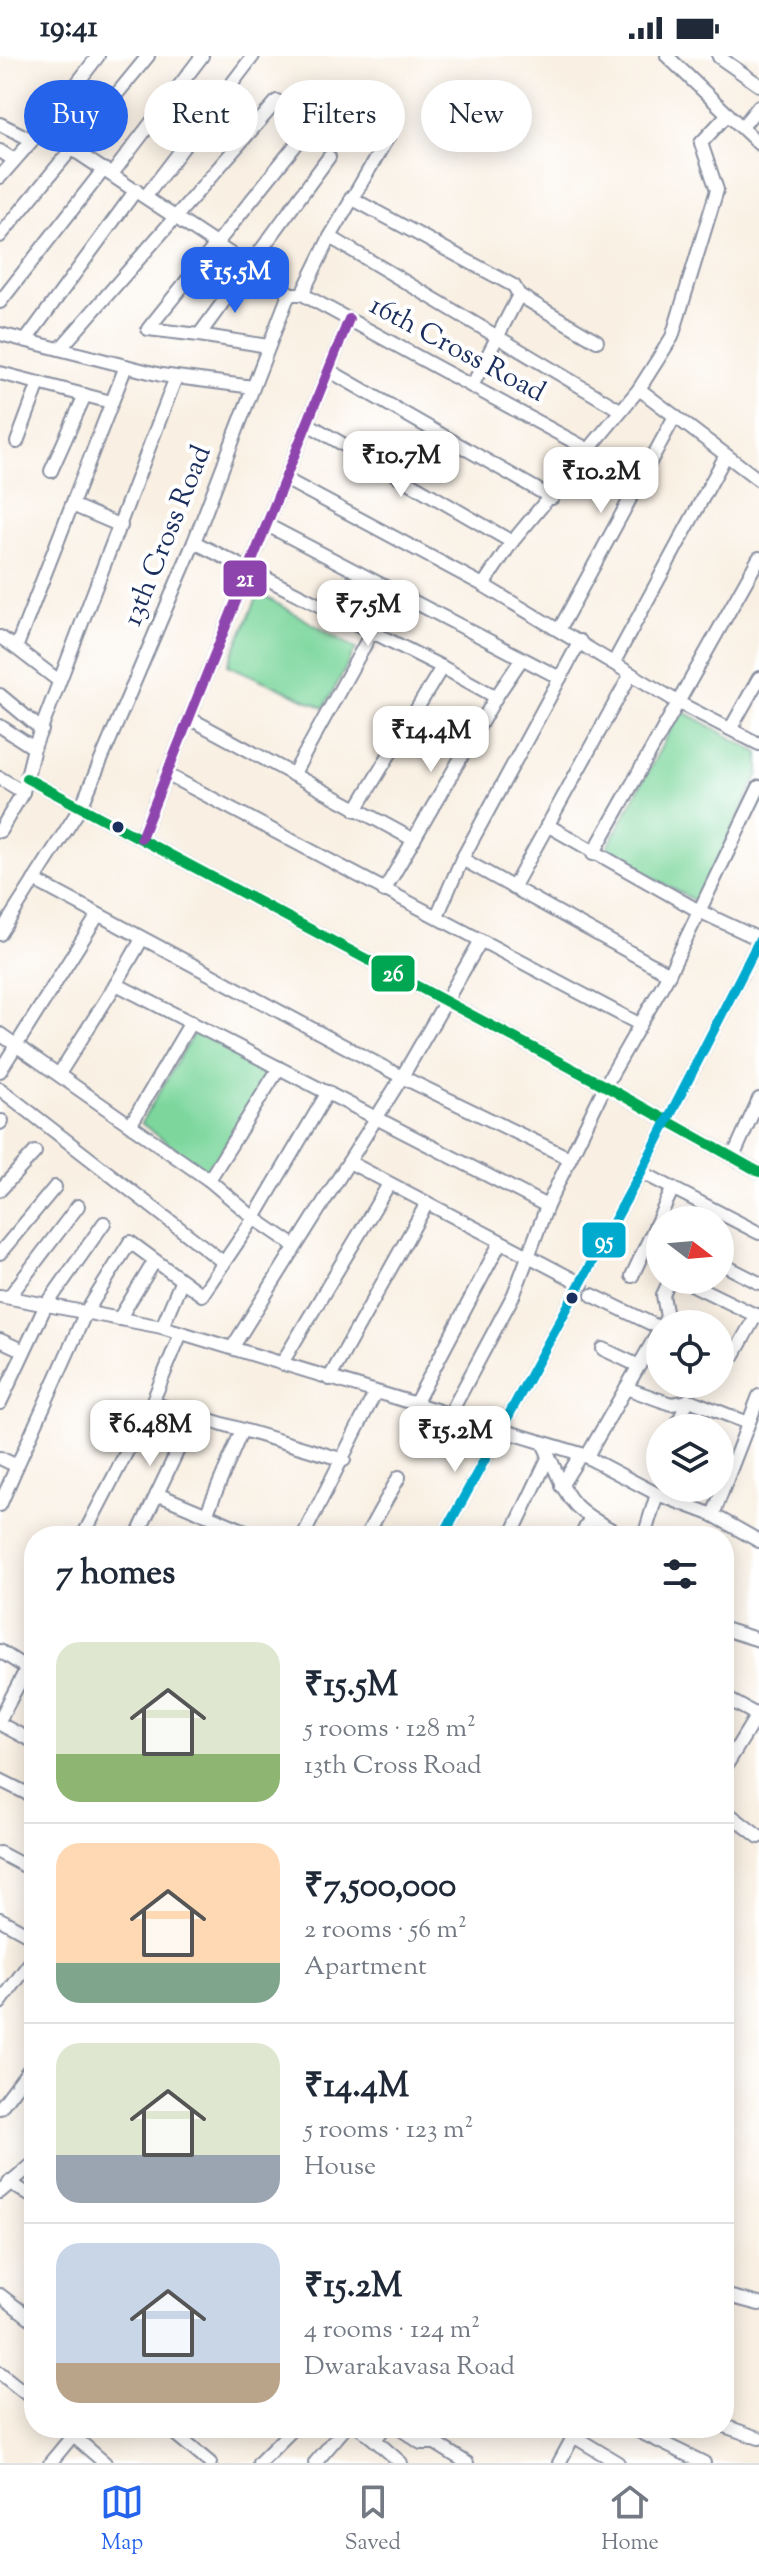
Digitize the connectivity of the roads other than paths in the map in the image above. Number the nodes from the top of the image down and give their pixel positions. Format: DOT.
graph roads {
  1 [pos="98,56"];
  2 [pos="148,56"];
  3 [pos="202,56"];
  4 [pos="253,56"];
  5 [pos="667,56"];
  6 [pos="719,57"];
  7 [pos="80,80"];
  8 [pos="128,81"];
  9 [pos="759,85"];
  10 [pos="274,105"];
  11 [pos="759,106"];
  12 [pos="728,114"];
  13 [pos="0,124"];
  14 [pos="742,127"];
  15 [pos="24,136"];
  16 [pos="759,144"];
  17 [pos="24,149"];
  18 [pos="0,151"];
  19 [pos="72,152"];
  20 [pos="77,152"];
  21 [pos="290,152"];
  22 [pos="379,152"];
  23 [pos="329,157"];
  24 [pos="14,160"];
  25 [pos="108,172"];
  26 [pos="0,177"];
  27 [pos="141,193"];
  28 [pos="351,198"];
  29 [pos="178,217"];
  30 [pos="0,236"];
  31 [pos="330,237"];
  32 [pos="217,242"];
  33 [pos="249,264"];
  34 [pos="296,294"];
  35 [pos="519,295"];
  36 [pos="0,302"];
  37 [pos="349,319"];
  38 [pos="0,334"];
  39 [pos="199,335"];
  40 [pos="497,338"];
  41 [pos="26,340"];
  42 [pos="597,341"];
  43 [pos="268,346"];
  44 [pos="60,349"];
  45 [pos="126,366"];
  46 [pos="330,371"];
  47 [pos="0,373"];
  48 [pos="176,377"];
  49 [pos="39,383"];
  50 [pos="473,384"];
  51 [pos="253,387"];
  52 [pos="639,389"];
  53 [pos="85,395"];
  54 [pos="111,402"];
  55 [pos="620,410"];
  56 [pos="675,416"];
  57 [pos="308,424"];
  58 [pos="17,442"];
  59 [pos="589,450"];
  60 [pos="726,455"];
  61 [pos="51,471"];
  62 [pos="285,479"];
  63 [pos="759,480"];
  64 [pos="552,498"];
  65 [pos="72,505"];
  66 [pos="267,525"];
  67 [pos="121,526"];
  68 [pos="194,542"];
  69 [pos="512,542"];
  70 [pos="759,558"];
  71 [pos="249,570"];
  72 [pos="483,585"];
  73 [pos="373,630"];
  74 [pos="559,630"];
  75 [pos="0,637"];
  76 [pos="580,641"];
  77 [pos="16,648"];
  78 [pos="521,660"];
  79 [pos="614,662"];
  80 [pos="442,667"];
  81 [pos="631,674"];
  82 [pos="560,678"];
  83 [pos="759,678"];
  84 [pos="59,681"];
  85 [pos="0,695"];
  86 [pos="496,697"];
  87 [pos="677,701"];
  88 [pos="189,718"];
  89 [pos="0,726"];
  90 [pos="731,728"];
  91 [pos="42,730"];
  92 [pos="759,744"];
  93 [pos="34,748"];
  94 [pos="166,774"];
  95 [pos="293,775"];
  96 [pos="0,778"];
  97 [pos="26,778"];
  98 [pos="759,787"];
  99 [pos="23,792"];
  100 [pos="82,805"];
  101 [pos="356,810"];
  102 [pos="547,825"];
  103 [pos="1,826"];
  104 [pos="141,838"];
  105 [pos="414,840"];
  106 [pos="593,854"];
  107 [pos="462,859"];
  108 [pos="34,880"];
  109 [pos="513,888"];
  110 [pos="384,891"];
  111 [pos="699,911"];
  112 [pos="98,915"];
  113 [pos="437,916"];
  114 [pos="0,934"];
  115 [pos="142,939"];
  116 [pos="759,940"];
  117 [pos="480,942"];
  118 [pos="669,974"];
  119 [pos="116,984"];
  120 [pos="447,1001"];
  121 [pos="191,1022"];
  122 [pos="639,1024"];
  123 [pos="0,1034"];
  124 [pos="16,1046"];
  125 [pos="279,1068"];
  126 [pos="0,1071"];
  127 [pos="59,1074"];
  128 [pos="402,1077"];
  129 [pos="605,1086"];
  130 [pos="0,1089"];
  131 [pos="328,1092"];
  132 [pos="759,1099"];
  133 [pos="376,1117"];
  134 [pos="668,1121"];
  135 [pos="131,1124"];
  136 [pos="35,1152"];
  137 [pos="733,1157"];
  138 [pos="569,1158"];
  139 [pos="349,1162"];
  140 [pos="641,1172"];
  141 [pos="759,1172"];
  142 [pos="209,1180"];
  143 [pos="389,1184"];
  144 [pos="55,1187"];
  145 [pos="673,1188"];
  146 [pos="0,1190"];
  147 [pos="427,1203"];
  148 [pos="78,1206"];
  149 [pos="547,1206"];
  150 [pos="707,1206"];
  151 [pos="254,1218"];
  152 [pos="734,1220"];
  153 [pos="104,1223"];
  154 [pos="759,1233"];
  155 [pos="500,1243"];
  156 [pos="295,1246"];
  157 [pos="0,1253"];
  158 [pos="527,1257"];
  159 [pos="154,1262"];
  160 [pos="223,1262"];
  161 [pos="734,1270"];
  162 [pos="632,1276"];
  163 [pos="181,1282"];
  164 [pos="759,1283"];
  165 [pos="582,1284"];
  166 [pos="712,1294"];
  167 [pos="592,1295"];
  168 [pos="5,1296"];
  169 [pos="45,1307"];
  170 [pos="85,1314"];
  171 [pos="757,1316"];
  172 [pos="646,1318"];
  173 [pos="119,1319"];
  174 [pos="162,1327"];
  175 [pos="181,1333"];
  176 [pos="0,1340"];
  177 [pos="232,1348"];
  178 [pos="603,1349"];
  179 [pos="24,1351"];
  180 [pos="646,1354"];
  181 [pos="734,1355"];
  182 [pos="282,1363"];
  183 [pos="639,1366"];
  184 [pos="329,1379"];
  185 [pos="626,1388"];
  186 [pos="375,1393"];
  187 [pos="759,1396"];
  188 [pos="688,1400"];
  189 [pos="0,1403"];
  190 [pos="152,1403"];
  191 [pos="415,1404"];
  192 [pos="450,1414"];
  193 [pos="682,1414"];
  194 [pos="194,1416"];
  195 [pos="748,1423"];
  196 [pos="500,1429"];
  197 [pos="242,1430"];
  198 [pos="543,1443"];
  199 [pos="584,1455"];
  200 [pos="549,1456"];
  201 [pos="0,1458"];
  202 [pos="344,1460"];
  203 [pos="17,1466"];
  204 [pos="399,1477"];
  205 [pos="561,1486"];
  206 [pos="646,1488"];
  207 [pos="157,1494"];
  208 [pos="655,1502"];
  209 [pos="678,1502"];
  210 [pos="0,1505"];
  211 [pos="206,1515"];
  212 [pos="713,1515"];
  213 [pos="590,1519"];
  214 [pos="88,1526"];
  215 [pos="142,1526"];
  216 [pos="233,1526"];
  217 [pos="308,1526"];
  218 [pos="372,1526"];
  219 [pos="448,1526"];
  220 [pos="516,1526"];
  221 [pos="586,1526"];
  222 [pos="604,1526"];
  223 [pos="647,1526"];
  224 [pos="732,1526"];
  225 [pos="734,1527"];
  226 [pos="759,1541"];
  227 [pos="734,1632"];
  228 [pos="759,1640"];
  229 [pos="0,1651"];
  230 [pos="24,1666"];
  231 [pos="24,1680"];
  232 [pos="734,1702"];
  233 [pos="0,1721"];
  234 [pos="24,1736"];
  235 [pos="734,1753"];
  236 [pos="0,1780"];
  237 [pos="24,1792"];
  238 [pos="734,1818"];
  239 [pos="759,1837"];
  240 [pos="0,1853"];
  241 [pos="24,1866"];
  242 [pos="0,1919"];
  243 [pos="24,1932"];
  244 [pos="24,1970"];
  245 [pos="0,2002"];
  246 [pos="24,2076"];
  247 [pos="0,2108"];
  248 [pos="24,2171"];
  249 [pos="4,2187"];
  250 [pos="24,2194"];
  251 [pos="0,2295"];
  252 [pos="734,2298"];
  253 [pos="759,2304"];
  254 [pos="24,2313"];
  255 [pos="0,2373"];
  256 [pos="24,2392"];
  257 [pos="734,2429"];
  258 [pos="67,2438"];
  259 [pos="79,2438"];
  260 [pos="180,2438"];
  261 [pos="284,2438"];
  262 [pos="336,2438"];
  263 [pos="372,2438"];
  264 [pos="395,2438"];
  265 [pos="414,2438"];
  266 [pos="424,2438"];
  267 [pos="573,2438"];
  268 [pos="584,2438"];
  269 [pos="653,2438"];
  270 [pos="759,2438"];
  271 [pos="375,2440"];
  272 [pos="421,2443"];
  273 [pos="387,2449"];
  274 [pos="450,2458"];
  275 [pos="50,2463"];
  276 [pos="105,2463"];
  277 [pos="210,2463"];
  278 [pos="259,2463"];
  279 [pos="315,2463"];
  280 [pos="401,2463"];
  281 [pos="467,2463"];
  282 [pos="559,2463"];
  283 [pos="618,2463"];
  284 [pos="704,2463"];
  1 -- 7 [label="street"];
  2 -- 8 [label="street"];
  3 -- 25 [label="street"];
  4 -- 27 [label="street"];
  5 -- 12 [label="street"];
  6 -- 9 [label="street"];
  10 -- 29 [label="street"];
  11 -- 14 [label="street"];
  12 -- 14 [label="street"];
  12 -- 52 [label="street"];
  13 -- 15 [label="street"];
  14 -- 16 [label="street"];
  17 -- 24 [label="street"];
  18 -- 24 [label="street"];
  19 -- 30 [label="street"];
  20 -- 25 [label="street, 16th Cross Road"];
  21 -- 32 [label="street"];
  22 -- 28 [label="street, 13th Cross Road"];
  23 -- 33 [label="street"];
  24 -- 26 [label="street"];
  25 -- 27 [label="street, 16th Cross Road"];
  25 -- 36 [label="street"];
  27 -- 29 [label="street, 16th Cross Road"];
  27 -- 41 [label="street"];
  28 -- 31 [label="street, 13th Cross Road"];
  28 -- 35 [label="street"];
  29 -- 32 [label="street, 16th Cross Road"];
  29 -- 44 [label="street"];
  31 -- 34 [label="street, 13th Cross Road"];
  31 -- 40 [label="street"];
  32 -- 33 [label="street, 16th Cross Road"];
  32 -- 39 [label="street"];
  33 -- 34 [label="street, 16th Cross Road"];
  33 -- 39 [label="street"];
  34 -- 37 [label="street, 16th Cross Road"];
  34 -- 43 [label="street, 13th Cross Road"];
  35 -- 40 [label="street"];
  35 -- 42 [label="street"];
  37 -- 46 [label="street"];
  37 -- 50 [label="street, 16th Cross Road"];
  38 -- 41 [label="street"];
  39 -- 43 [label="street"];
  40 -- 50 [label="street"];
  40 -- 55 [label="street"];
  41 -- 44 [label="street"];
  43 -- 51 [label="street, 13th Cross Road"];
  44 -- 45 [label="street"];
  45 -- 48 [label="street"];
  45 -- 54 [label="street"];
  46 -- 57 [label="street"];
  46 -- 64 [label="street"];
  47 -- 49 [label="street"];
  48 -- 51 [label="street"];
  48 -- 67 [label="street"];
  49 -- 53 [label="street"];
  49 -- 58 [label="street"];
  50 -- 59 [label="street, 16th Cross Road"];
  51 -- 68 [label="street, 13th Cross Road"];
  52 -- 55 [label="street"];
  52 -- 56 [label="street"];
  53 -- 54 [label="street"];
  53 -- 61 [label="street"];
  54 -- 65 [label="street"];
  55 -- 59 [label="street"];
  56 -- 60 [label="street"];
  56 -- 74 [label="street"];
  57 -- 62 [label="street"];
  57 -- 69 [label="street"];
  59 -- 64 [label="street"];
  60 -- 63 [label="street"];
  60 -- 79 [label="street"];
  62 -- 66 [label="street"];
  62 -- 72 [label="street"];
  64 -- 69 [label="street"];
  65 -- 67 [label="street"];
  65 -- 77 [label="street"];
  66 -- 71 [label="street"];
  66 -- 78 [label="street"];
  67 -- 84 [label="street"];
  68 -- 71 [label="street"];
  68 -- 100 [label="street, 13th Cross Road"];
  69 -- 72 [label="street"];
  70 -- 87 [label="street"];
  71 -- 73 [label="street"];
  71 -- 88 [label="street"];
  72 -- 74 [label="street"];
  73 -- 80 [label="street"];
  73 -- 95 [label="street"];
  74 -- 76 [label="street"];
  75 -- 77 [label="street"];
  76 -- 79 [label="street"];
  76 -- 82 [label="street"];
  77 -- 84 [label="street"];
  78 -- 82 [label="street"];
  78 -- 86 [label="street"];
  79 -- 81 [label="street"];
  80 -- 86 [label="street"];
  80 -- 101 [label="street"];
  81 -- 87 [label="street"];
  81 -- 102 [label="street"];
  82 -- 107 [label="street"];
  83 -- 90 [label="street"];
  84 -- 91 [label="street"];
  85 -- 91 [label="street"];
  86 -- 105 [label="street"];
  87 -- 90 [label="street"];
  87 -- 106 [label="street"];
  88 -- 94 [label="street"];
  88 -- 95 [label="street"];
  89 -- 93 [label="street"];
  90 -- 92 [label="street"];
  91 -- 93 [label="street"];
  93 -- 97 [label="street"];
  94 -- 104 [label="street"];
  94 -- 110 [label="street"];
  95 -- 101 [label="street"];
  96 -- 99 [label="street"];
  97 -- 99 [label="street"];
  97 -- 100 [label="street"];
  98 -- 111 [label="street"];
  99 -- 103 [label="street"];
  100 -- 104 [label="street"];
  100 -- 108 [label="street, 13th Cross Road"];
  101 -- 105 [label="street"];
  102 -- 106 [label="street"];
  102 -- 109 [label="street"];
  104 -- 120 [label="street"];
  105 -- 110 [label="street"];
  106 -- 111 [label="street"];
  107 -- 109 [label="street"];
  107 -- 113 [label="street"];
  108 -- 112 [label="street"];
  108 -- 114 [label="street, 13th Cross Road"];
  109 -- 118 [label="street"];
  110 -- 113 [label="street"];
  111 -- 116 [label="street"];
  111 -- 118 [label="street"];
  112 -- 115 [label="street"];
  112 -- 124 [label="street"];
  113 -- 117 [label="street"];
  115 -- 119 [label="street"];
  115 -- 128 [label="street"];
  116 -- 134 [label="street"];
  117 -- 120 [label="street"];
  117 -- 122 [label="street"];
  118 -- 122 [label="street"];
  119 -- 121 [label="street"];
  119 -- 127 [label="street"];
  120 -- 128 [label="street"];
  120 -- 129 [label="street"];
  121 -- 125 [label="street"];
  121 -- 135 [label="street"];
  122 -- 129 [label="street"];
  123 -- 124 [label="street"];
  124 -- 126 [label="street"];
  124 -- 127 [label="street"];
  125 -- 131 [label="street"];
  125 -- 142 [label="street"];
  127 -- 135 [label="street"];
  128 -- 133 [label="street"];
  128 -- 138 [label="street"];
  129 -- 134 [label="street"];
  129 -- 138 [label="street"];
  130 -- 160 [label="street"];
  131 -- 133 [label="street"];
  131 -- 151 [label="street"];
  132 -- 137 [label="street"];
  133 -- 139 [label="street"];
  133 -- 149 [label="street"];
  134 -- 137 [label="street"];
  134 -- 140 [label="street"];
  135 -- 142 [label="street"];
  136 -- 146 [label="street"];
  137 -- 141 [label="street"];
  138 -- 149 [label="street"];
  139 -- 143 [label="street"];
  139 -- 156 [label="street"];
  140 -- 145 [label="street"];
  140 -- 165 [label="street"];
  142 -- 151 [label="street"];
  143 -- 147 [label="street"];
  143 -- 182 [label="street"];
  144 -- 157 [label="street"];
  145 -- 150 [label="street"];
  145 -- 162 [label="street"];
  147 -- 155 [label="street"];
  147 -- 184 [label="street"];
  148 -- 168 [label="street"];
  149 -- 158 [label="street"];
  151 -- 156 [label="street"];
  151 -- 160 [label="street"];
  152 -- 154 [label="street"];
  153 -- 169 [label="street"];
  155 -- 158 [label="street"];
  155 -- 191 [label="street"];
  156 -- 177 [label="street"];
  158 -- 165 [label="street"];
  158 -- 192 [label="street"];
  159 -- 163 [label="street"];
  159 -- 170 [label="street"];
  159 -- 173 [label="street"];
  160 -- 163 [label="street"];
  161 -- 164 [label="street"];
  163 -- 174 [label="street"];
  165 -- 196 [label="street"];
  166 -- 171 [label="street"];
  167 -- 172 [label="street"];
  168 -- 169 [label="street"];
  169 -- 170 [label="street"];
  169 -- 179 [label="street"];
  170 -- 173 [label="street"];
  170 -- 203 [label="street"];
  171 -- 181 [label="street"];
  173 -- 174 [label="street"];
  174 -- 175 [label="street"];
  175 -- 177 [label="street"];
  175 -- 190 [label="street"];
  176 -- 179 [label="street"];
  177 -- 182 [label="street"];
  178 -- 183 [label="street"];
  179 -- 189 [label="street"];
  180 -- 183 [label="street"];
  182 -- 184 [label="street"];
  183 -- 185 [label="street"];
  184 -- 186 [label="street"];
  185 -- 188 [label="street"];
  185 -- 199 [label="street"];
  186 -- 191 [label="street"];
  186 -- 202 [label="street"];
  187 -- 195 [label="street"];
  188 -- 193 [label="street"];
  188 -- 195 [label="street"];
  190 -- 194 [label="street"];
  190 -- 214 [label="street"];
  191 -- 192 [label="street"];
  192 -- 196 [label="street"];
  194 -- 197 [label="street"];
  194 -- 207 [label="street"];
  195 -- 212 [label="street"];
  196 -- 198 [label="street"];
  196 -- 219 [label="street"];
  197 -- 202 [label="street"];
  197 -- 211 [label="street"];
  198 -- 199 [label="street"];
  198 -- 200 [label="street"];
  199 -- 205 [label="street"];
  199 -- 206 [label="street"];
  200 -- 205 [label="street"];
  200 -- 220 [label="street"];
  201 -- 203 [label="street"];
  202 -- 217 [label="street"];
  203 -- 210 [label="street"];
  204 -- 218 [label="street"];
  205 -- 213 [label="street"];
  207 -- 211 [label="street"];
  207 -- 215 [label="street"];
  208 -- 223 [label="street"];
  209 -- 212 [label="street"];
  211 -- 216 [label="street"];
  212 -- 224 [label="street"];
  213 -- 221 [label="street"];
  213 -- 222 [label="street"];
  225 -- 226 [label="street"];
  227 -- 228 [label="street"];
  229 -- 230 [label="street"];
  231 -- 233 [label="street"];
  232 -- 235 [label="street"];
  233 -- 234 [label="street"];
  236 -- 237 [label="street"];
  238 -- 239 [label="street"];
  240 -- 241 [label="street"];
  242 -- 243 [label="street"];
  244 -- 245 [label="street"];
  246 -- 247 [label="street"];
  248 -- 249 [label="street"];
  249 -- 250 [label="street"];
  251 -- 254 [label="street"];
  252 -- 253 [label="street"];
  255 -- 256 [label="street"];
  257 -- 270 [label="street"];
  258 -- 275 [label="street"];
  259 -- 276 [label="street"];
  260 -- 277 [label="street"];
  261 -- 278 [label="street"];
  262 -- 279 [label="street"];
  263 -- 271 [label="street"];
  264 -- 273 [label="street"];
  265 -- 272 [label="street"];
  266 -- 272 [label="street"];
  267 -- 282 [label="street"];
  268 -- 283 [label="street"];
  269 -- 284 [label="street"];
  271 -- 273 [label="street"];
  272 -- 274 [label="street"];
  273 -- 280 [label="street"];
  274 -- 281 [label="street"];
}
